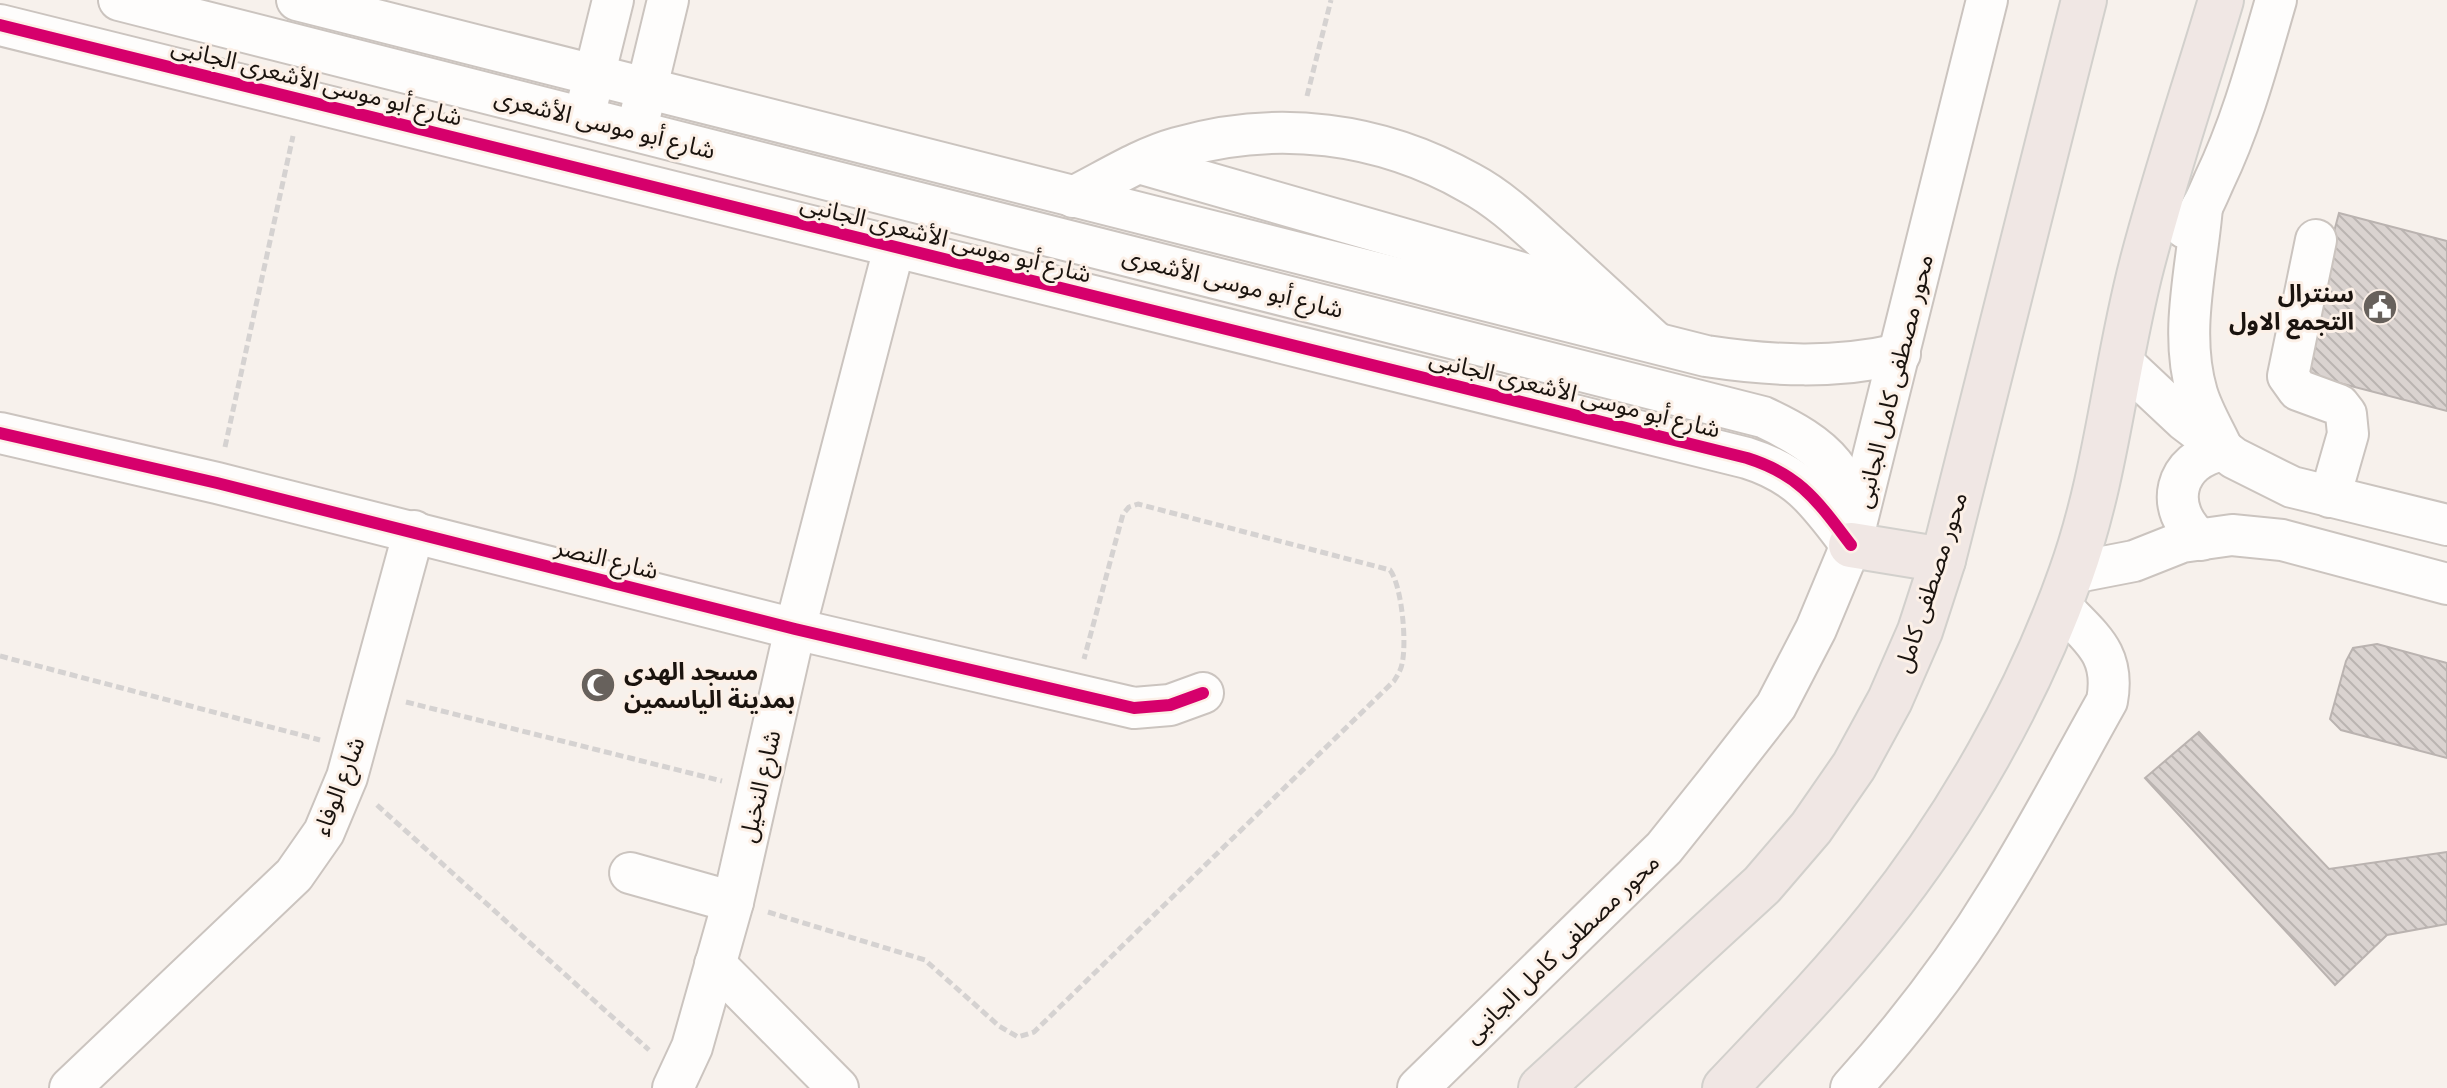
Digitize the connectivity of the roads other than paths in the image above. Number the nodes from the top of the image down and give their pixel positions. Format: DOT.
graph roads {
  1 [pos="119,0"];
  2 [pos="298,0"];
  3 [pos="613,0"];
  4 [pos="668,0"];
  5 [pos="2084,0"];
  6 [pos="2221,0"];
  7 [pos="2276,0"];
  8 [pos="1976,8"];
  9 [pos="0,25"];
  10 [pos="595,74"];
  11 [pos="647,87"];
  12 [pos="584,118"];
  13 [pos="637,131"];
  14 [pos="1139,163"];
  15 [pos="1073,197"];
  16 [pos="2202,207"];
  17 [pos="2316,240"];
  18 [pos="894,248"];
  19 [pos="2142,263"];
  20 [pos="1607,297"];
  21 [pos="1657,344"];
  22 [pos="1900,354"];
  23 [pos="2120,360"];
  24 [pos="0,433"];
  25 [pos="2223,450"];
  26 [pos="2330,497"];
  27 [pos="2447,525"];
  28 [pos="414,531"];
  29 [pos="2201,540"];
  30 [pos="1851,545"];
  31 [pos="1943,560"];
  32 [pos="2447,584"];
  33 [pos="2065,589"];
  34 [pos="795,629"];
  35 [pos="1203,693"];
  36 [pos="630,873"];
  37 [pos="733,902"];
  38 [pos="715,964"];
  39 [pos="676,1083"];
  40 [pos="70,1088"];
  41 [pos="838,1088"];
  42 [pos="1418,1088"];
  43 [pos="1541,1088"];
  44 [pos="1725,1088"];
  45 [pos="1851,1088"];
  1 -- 12 [label="street, شارع أبو موسى الأشعرى"];
  2 -- 10 [label="street, شارع أبو موسى الأشعرى"];
  3 -- 10 [label="street"];
  4 -- 11 [label="street"];
  5 -- 31 [label="main road, محور مصطفى كامل"];
  6 -- 19 [label="main road"];
  7 -- 16 [label="street"];
  8 -- 22 [label="street, محور مصطفى كامل الجانبى"];
  9 -- 18 [label="street, شارع أبو موسى الأشعرى الجانبى"];
  10 -- 11 [label="street, شارع أبو موسى الأشعرى"];
  10 -- 12 [label="street"];
  11 -- 13 [label="street"];
  11 -- 15 [label="street, شارع أبو موسى الأشعرى"];
  12 -- 13 [label="street, شارع أبو موسى الأشعرى"];
  13 -- 30 [label="street, شارع أبو موسى الأشعرى"];
  14 -- 15 [label="street"];
  14 -- 20 [label="street"];
  14 -- 20 [label="street"];
  15 -- 21 [label="street, شارع أبو موسى الأشعرى"];
  16 -- 19 [label="street"];
  16 -- 25 [label="street"];
  17 -- 26 [label="street"];
  18 -- 30 [label="street, شارع أبو موسى الأشعرى الجانبى"];
  18 -- 34 [label="street, شارع النخيل"];
  19 -- 23 [label="main road"];
  20 -- 21 [label="street"];
  21 -- 22 [label="street, شارع أبو موسى الأشعرى"];
  22 -- 30 [label="street, محور مصطفى كامل الجانبى"];
  23 -- 25 [label="street"];
  23 -- 33 [label="main road"];
  24 -- 28 [label="street, شارع النصر"];
  25 -- 26 [label="street"];
  25 -- 29 [label="street"];
  26 -- 27 [label="street"];
  28 -- 34 [label="street, شارع النصر"];
  28 -- 40 [label="street, شارع الوفاء"];
  29 -- 32 [label="street"];
  29 -- 33 [label="street"];
  30 -- 31 [label="main road"];
  30 -- 42 [label="street, محور مصطفى كامل الجانبى"];
  31 -- 43 [label="main road, محور مصطفى كامل"];
  33 -- 44 [label="main road"];
  33 -- 45 [label="street"];
  34 -- 35 [label="street, شارع النصر"];
  34 -- 37 [label="street, شارع النخيل"];
  36 -- 37 [label="street"];
  37 -- 38 [label="street, شارع النخيل"];
  38 -- 39 [label="street, شارع النخيل"];
  38 -- 41 [label="street"];
}
